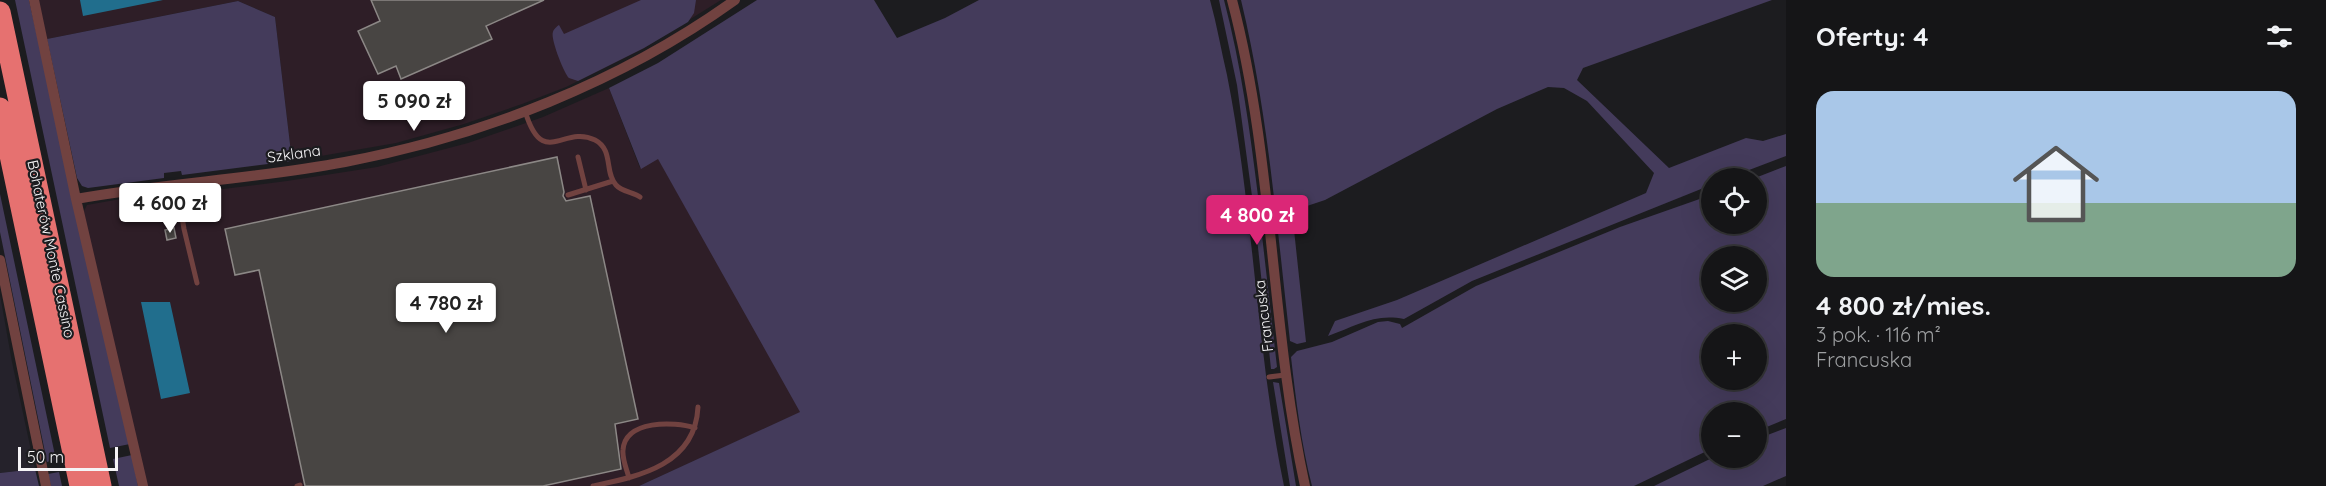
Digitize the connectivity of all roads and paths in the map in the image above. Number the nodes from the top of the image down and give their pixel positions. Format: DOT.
graph roads {
  1 [pos="34,0"];
  2 [pos="735,0"];
  3 [pos="1232,0"];
  4 [pos="0,12"];
  5 [pos="0,108"];
  6 [pos="525,111"];
  7 [pos="578,157"];
  8 [pos="613,181"];
  9 [pos="177,184"];
  10 [pos="586,190"];
  11 [pos="568,195"];
  12 [pos="640,197"];
  13 [pos="76,199"];
  14 [pos="1266,202"];
  15 [pos="1251,204"];
  16 [pos="0,260"];
  17 [pos="197,283"];
  18 [pos="1286,375"];
  19 [pos="1269,377"];
  20 [pos="698,407"];
  21 [pos="695,428"];
  22 [pos="629,478"];
  23 [pos="46,486"];
  24 [pos="80,486"];
  25 [pos="101,486"];
  26 [pos="143,486"];
  27 [pos="593,486"];
  28 [pos="1305,486"];
  1 -- 13 [label="street"];
  2 -- 6 [label="street, Szklana"];
  3 -- 14 [label="street, Francuska"];
  4 -- 25 [label="highway, Bohaterów Monte Cassino"];
  5 -- 24 [label="highway, Bohaterów Monte Cassino"];
  6 -- 8 [label="lane"];
  6 -- 9 [label="street, Szklana"];
  7 -- 10 [label="lane"];
  8 -- 10 [label="lane"];
  8 -- 12 [label="lane"];
  9 -- 13 [label="street, Szklana"];
  9 -- 17 [label="lane"];
  10 -- 11 [label="lane"];
  13 -- 26 [label="street"];
  14 -- 15 [label="lane"];
  14 -- 18 [label="street, Francuska"];
  16 -- 23 [label="street"];
  18 -- 19 [label="lane"];
  18 -- 28 [label="street, Francuska"];
  20 -- 21 [label="lane"];
  21 -- 22 [label="lane"];
  21 -- 22 [label="lane"];
  22 -- 27 [label="lane"];
}
